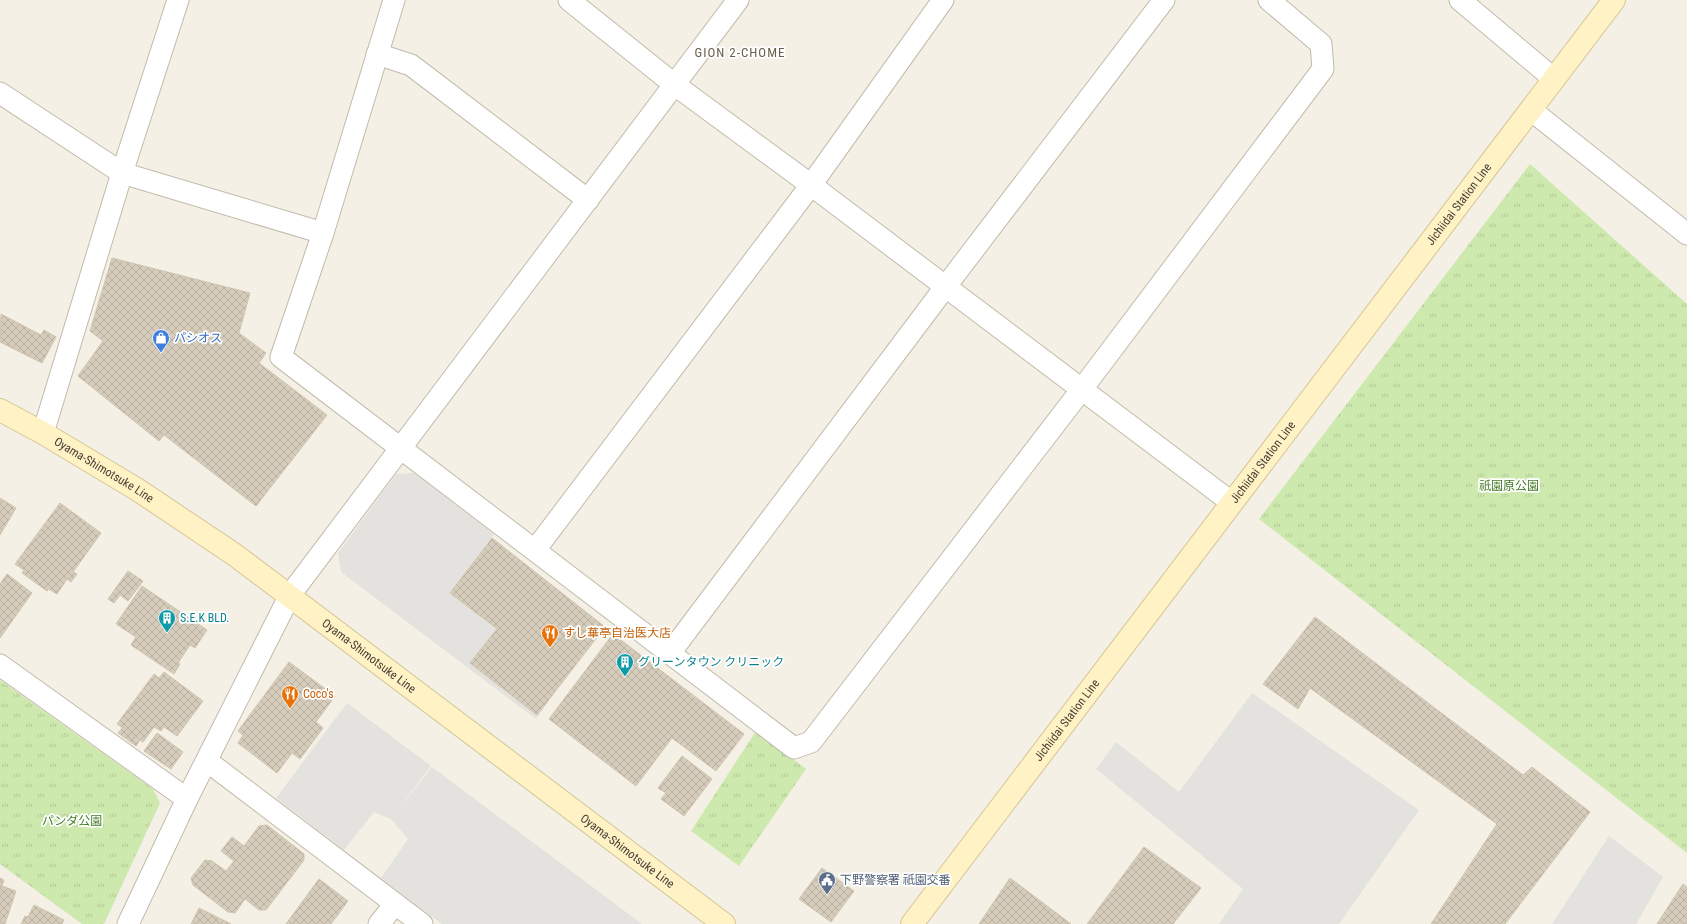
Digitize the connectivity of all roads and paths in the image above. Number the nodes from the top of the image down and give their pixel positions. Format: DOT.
graph roads {
  1 [pos="178,0"];
  2 [pos="394,0"];
  3 [pos="569,0"];
  4 [pos="738,0"];
  5 [pos="943,0"];
  6 [pos="1164,0"];
  7 [pos="1269,0"];
  8 [pos="1460,0"];
  9 [pos="1614,0"];
  10 [pos="377,54"];
  11 [pos="1554,79"];
  12 [pos="675,85"];
  13 [pos="0,93"];
  14 [pos="1531,110"];
  15 [pos="122,173"];
  16 [pos="811,185"];
  17 [pos="588,200"];
  18 [pos="1685,227"];
  19 [pos="323,233"];
  20 [pos="946,286"];
  21 [pos="1082,389"];
  22 [pos="0,410"];
  23 [pos="43,433"];
  24 [pos="401,447"];
  25 [pos="1232,502"];
  26 [pos="535,550"];
  27 [pos="290,595"];
  28 [pos="670,653"];
  29 [pos="0,665"];
  30 [pos="207,761"];
  31 [pos="187,800"];
  32 [pos="395,904"];
  33 [pos="128,924"];
  34 [pos="379,924"];
  35 [pos="422,924"];
  36 [pos="724,924"];
  37 [pos="912,924"];
  1 -- 15 [label="street"];
  2 -- 10 [label="street"];
  3 -- 12 [label="street"];
  4 -- 12 [label="street"];
  5 -- 16 [label="street"];
  6 -- 20 [label="street"];
  7 -- 21 [label="street"];
  8 -- 11 [label="street"];
  9 -- 11 [label="main road, Jichiidai Station Line"];
  10 -- 17 [label="street"];
  10 -- 19 [label="street"];
  11 -- 14 [label="main road, Jichiidai Station Line"];
  12 -- 16 [label="street"];
  12 -- 17 [label="street"];
  13 -- 15 [label="street"];
  14 -- 18 [label="street"];
  14 -- 25 [label="main road, Jichiidai Station Line"];
  15 -- 19 [label="street"];
  15 -- 23 [label="street"];
  16 -- 20 [label="street"];
  16 -- 26 [label="street"];
  17 -- 24 [label="street"];
  19 -- 24 [label="street"];
  20 -- 21 [label="street"];
  20 -- 28 [label="street"];
  21 -- 25 [label="street"];
  21 -- 28 [label="street"];
  22 -- 23 [label="main road, Oyama-Shimotsuke Line"];
  23 -- 27 [label="main road, Oyama-Shimotsuke Line"];
  24 -- 26 [label="street"];
  24 -- 27 [label="street"];
  25 -- 37 [label="main road, Jichiidai Station Line"];
  26 -- 28 [label="street"];
  27 -- 30 [label="street"];
  27 -- 36 [label="main road, Oyama-Shimotsuke Line"];
  29 -- 31 [label="street"];
  30 -- 31 [label="street"];
  30 -- 32 [label="street"];
  31 -- 33 [label="street"];
  32 -- 34 [label="street"];
  32 -- 35 [label="street"];
}
